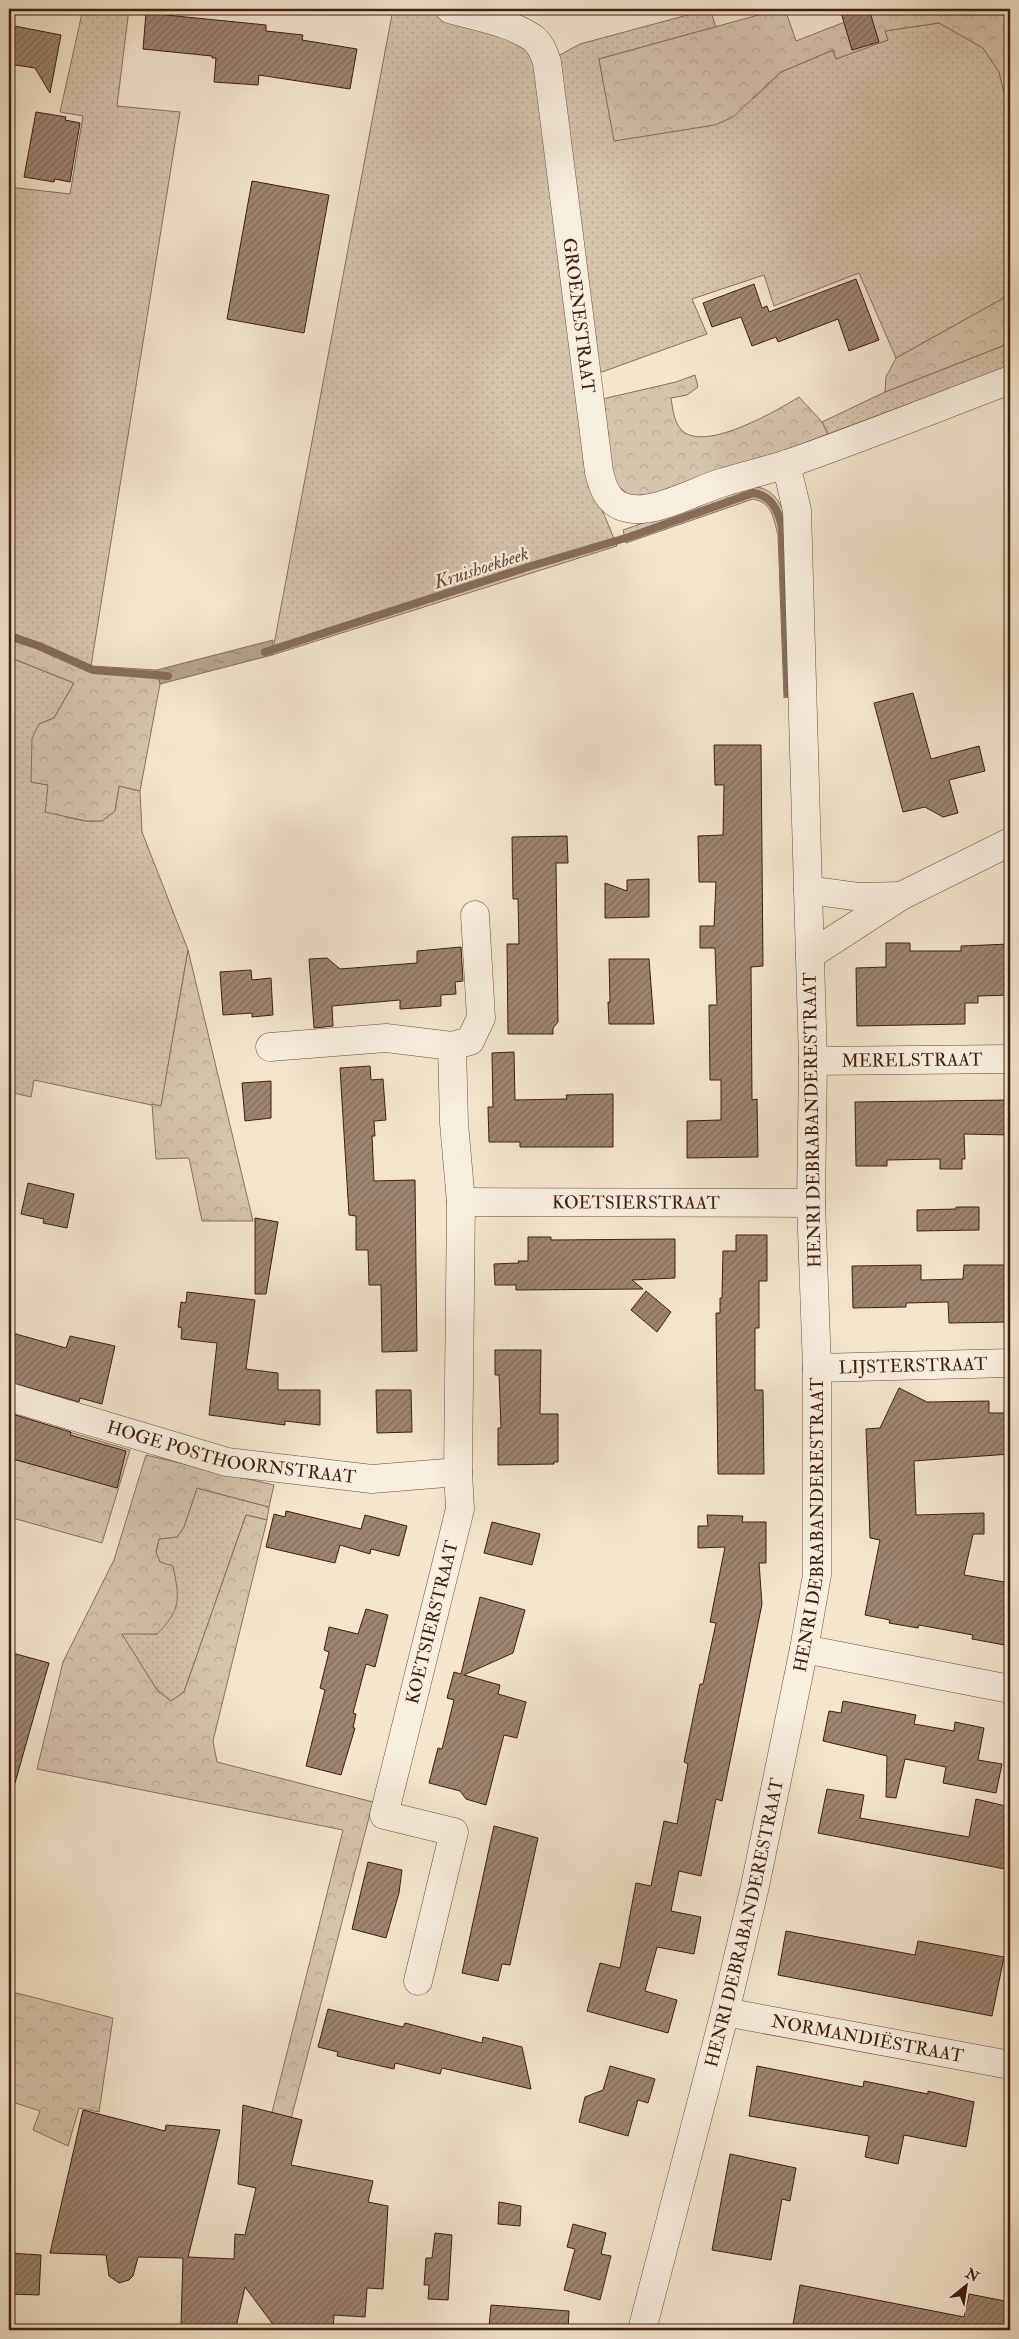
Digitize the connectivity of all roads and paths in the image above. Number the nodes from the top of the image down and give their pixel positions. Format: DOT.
graph roads {
  1 [pos="450,9"];
  2 [pos="1010,380"];
  3 [pos="786,464"];
  4 [pos="1010,842"];
  5 [pos="808,890"];
  6 [pos="901,896"];
  7 [pos="475,914"];
  8 [pos="810,955"];
  9 [pos="452,1046"];
  10 [pos="270,1047"];
  11 [pos="1010,1059"];
  12 [pos="813,1061"];
  13 [pos="461,1202"];
  14 [pos="811,1203"];
  15 [pos="1010,1363"];
  16 [pos="817,1368"];
  17 [pos="9,1397"];
  18 [pos="458,1472"];
  19 [pos="804,1649"];
  20 [pos="1010,1689"];
  21 [pos="418,1981"];
  22 [pos="726,2012"];
  23 [pos="1010,2065"];
  24 [pos="642,2330"];
  1 -- 3 [label="street, GROENESTRAAT"];
  2 -- 3 [label="street, GROENESTRAAT"];
  3 -- 5 [label="street, HENRI DEBRABANDERESTRAAT"];
  4 -- 6 [label="street"];
  5 -- 6 [label="street"];
  5 -- 8 [label="street, HENRI DEBRABANDERESTRAAT"];
  6 -- 8 [label="street"];
  7 -- 9 [label="street"];
  8 -- 12 [label="street, HENRI DEBRABANDERESTRAAT"];
  9 -- 10 [label="street"];
  9 -- 13 [label="street, KOETSIERSTRAAT"];
  11 -- 12 [label="street, MERELSTRAAT"];
  12 -- 14 [label="street, HENRI DEBRABANDERESTRAAT"];
  13 -- 14 [label="street, KOETSIERSTRAAT"];
  13 -- 18 [label="street, KOETSIERSTRAAT"];
  14 -- 16 [label="street, HENRI DEBRABANDERESTRAAT"];
  15 -- 16 [label="street, LIJSTERSTRAAT"];
  16 -- 19 [label="street, HENRI DEBRABANDERESTRAAT"];
  17 -- 18 [label="street, HOGE POSTHOORNSTRAAT"];
  18 -- 21 [label="street, KOETSIERSTRAAT"];
  19 -- 20 [label="street"];
  19 -- 22 [label="street, HENRI DEBRABANDERESTRAAT"];
  22 -- 23 [label="street, NORMANDIËSTRAAT"];
  22 -- 24 [label="street, HENRI DEBRABANDERESTRAAT"];
}
